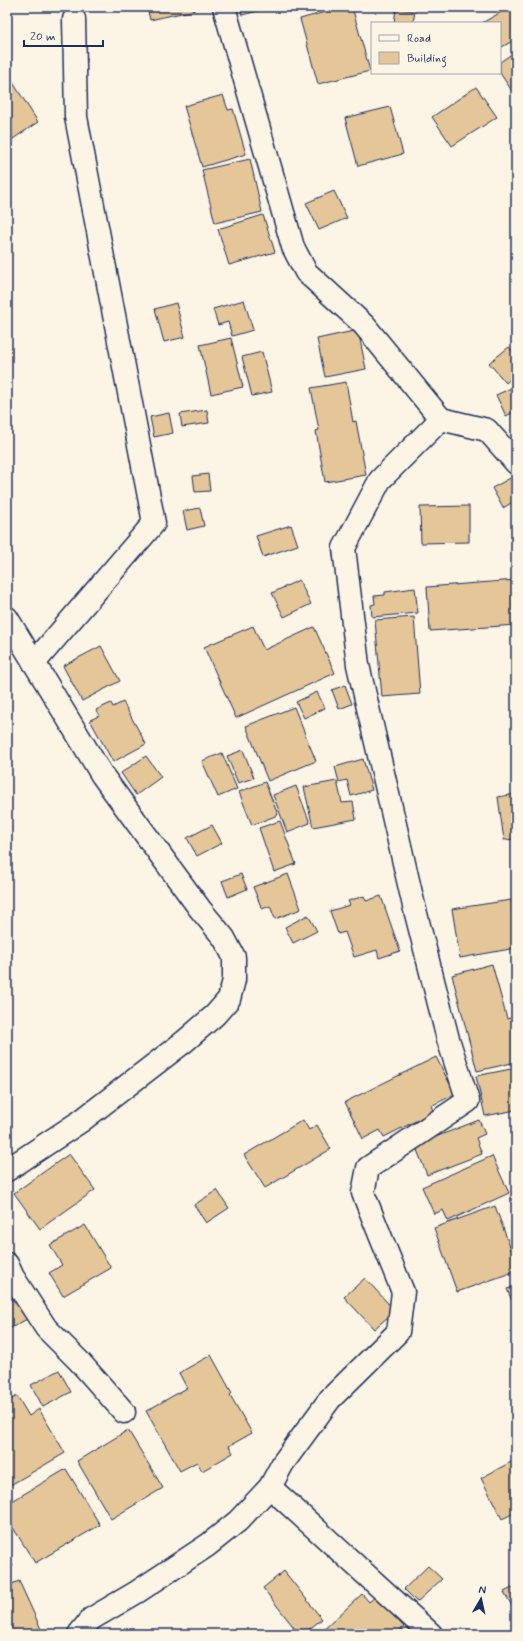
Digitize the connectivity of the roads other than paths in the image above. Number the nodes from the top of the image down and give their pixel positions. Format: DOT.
graph roads {
  1 [pos="224,7"];
  2 [pos="74,19"];
  3 [pos="441,419"];
  4 [pos="516,463"];
  5 [pos="7,618"];
  6 [pos="34,663"];
  7 [pos="7,1170"];
  8 [pos="7,1264"];
  9 [pos="124,1412"];
  10 [pos="270,1487"];
  11 [pos="79,1634"];
  12 [pos="432,1634"];
  1 -- 3 [label="street"];
  2 -- 6 [label="street"];
  3 -- 4 [label="street"];
  3 -- 10 [label="street"];
  5 -- 6 [label="street"];
  6 -- 7 [label="street"];
  8 -- 9 [label="street"];
  10 -- 11 [label="street"];
  10 -- 12 [label="street"];
}
